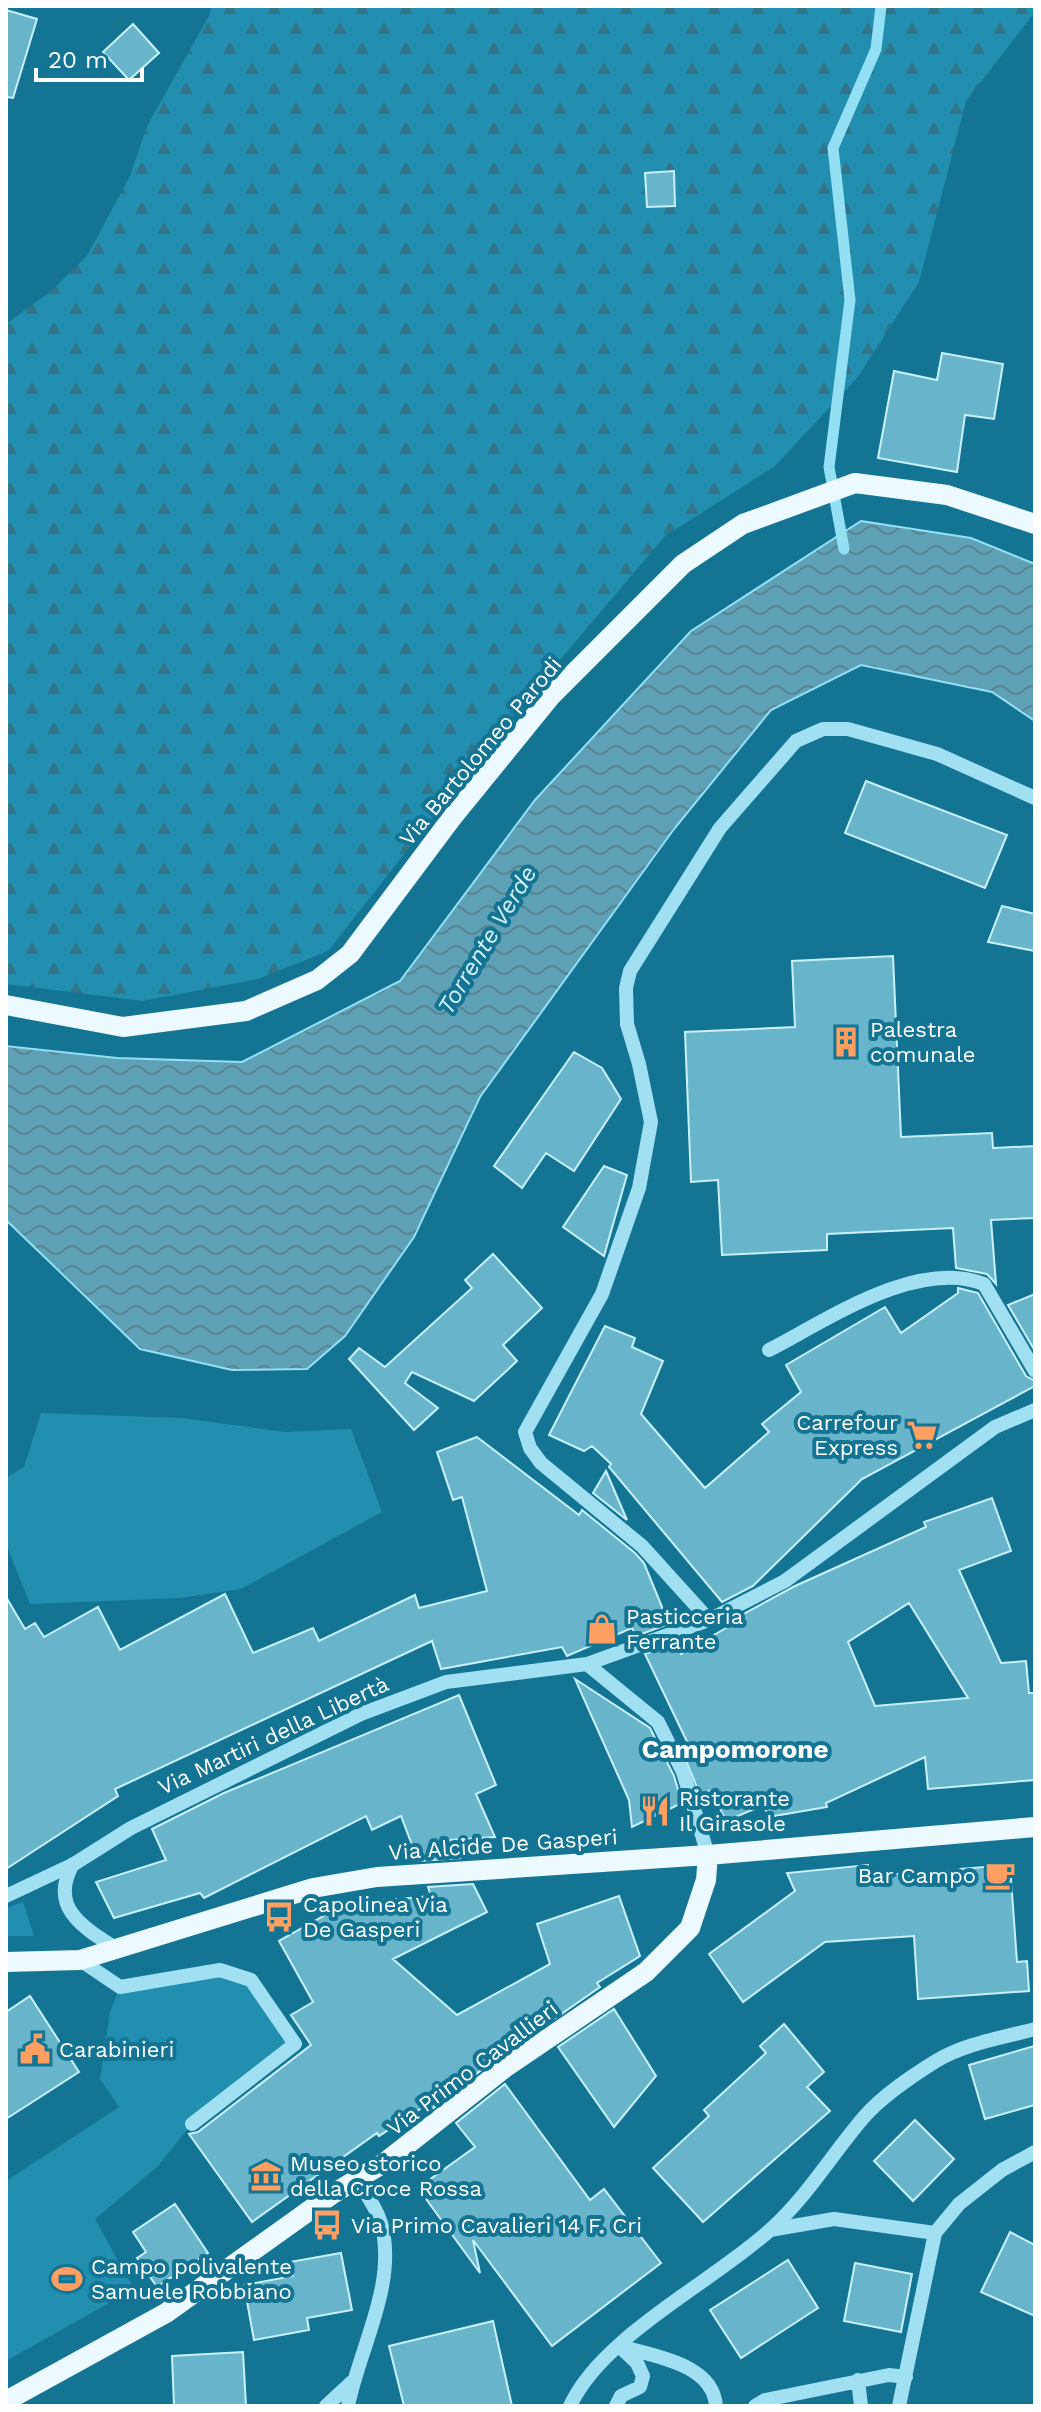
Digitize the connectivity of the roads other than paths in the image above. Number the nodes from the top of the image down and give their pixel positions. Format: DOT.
graph roads {
  1 [pos="1035,524"];
  2 [pos="1035,798"];
  3 [pos="6,1005"];
  4 [pos="769,1350"];
  5 [pos="1035,1371"];
  6 [pos="1035,1410"];
  7 [pos="709,1620"];
  8 [pos="587,1664"];
  9 [pos="1035,1827"];
  10 [pos="708,1855"];
  11 [pos="74,1864"];
  12 [pos="6,1896"];
  13 [pos="117,1949"];
  14 [pos="80,1960"];
  15 [pos="6,1962"];
  16 [pos="1035,2029"];
  17 [pos="192,2124"];
  18 [pos="1035,2152"];
  19 [pos="357,2180"];
  20 [pos="770,2230"];
  21 [pos="935,2233"];
  22 [pos="619,2346"];
  23 [pos="906,2377"];
  24 [pos="858,2380"];
  25 [pos="353,2382"];
  26 [pos="6,2401"];
  27 [pos="326,2406"];
  28 [pos="348,2406"];
  29 [pos="570,2406"];
  30 [pos="616,2406"];
  31 [pos="716,2406"];
  32 [pos="755,2406"];
  33 [pos="861,2406"];
  34 [pos="899,2406"];
  1 -- 3 [label="main road, Via Bartolomeo Parodi"];
  2 -- 7 [label="street"];
  4 -- 5 [label="street"];
  6 -- 7 [label="street, Via Martiri della Libertà"];
  7 -- 8 [label="street, Via Martiri della Libertà"];
  8 -- 10 [label="street"];
  8 -- 11 [label="street, Via Martiri della Libertà"];
  9 -- 10 [label="main road, Via Alcide De Gasperi"];
  10 -- 13 [label="main road, Via Alcide De Gasperi"];
  10 -- 19 [label="main road, Via Primo Cavallieri"];
  11 -- 12 [label="street, Via Martiri della Libertà"];
  11 -- 13 [label="street"];
  13 -- 14 [label="main road, Via Alcide De Gasperi"];
  14 -- 15 [label="main road, Via Alcide De Gasperi"];
  14 -- 17 [label="street"];
  16 -- 20 [label="street"];
  18 -- 21 [label="street"];
  19 -- 25 [label="street"];
  19 -- 26 [label="main road, Via Primo Cavallieri"];
  20 -- 21 [label="street"];
  20 -- 22 [label="street"];
  21 -- 23 [label="street"];
  22 -- 29 [label="street"];
  22 -- 30 [label="street"];
  22 -- 31 [label="street"];
  23 -- 24 [label="street"];
  23 -- 34 [label="street"];
  24 -- 32 [label="street"];
  24 -- 33 [label="street"];
  25 -- 27 [label="street"];
  25 -- 28 [label="street"];
}
